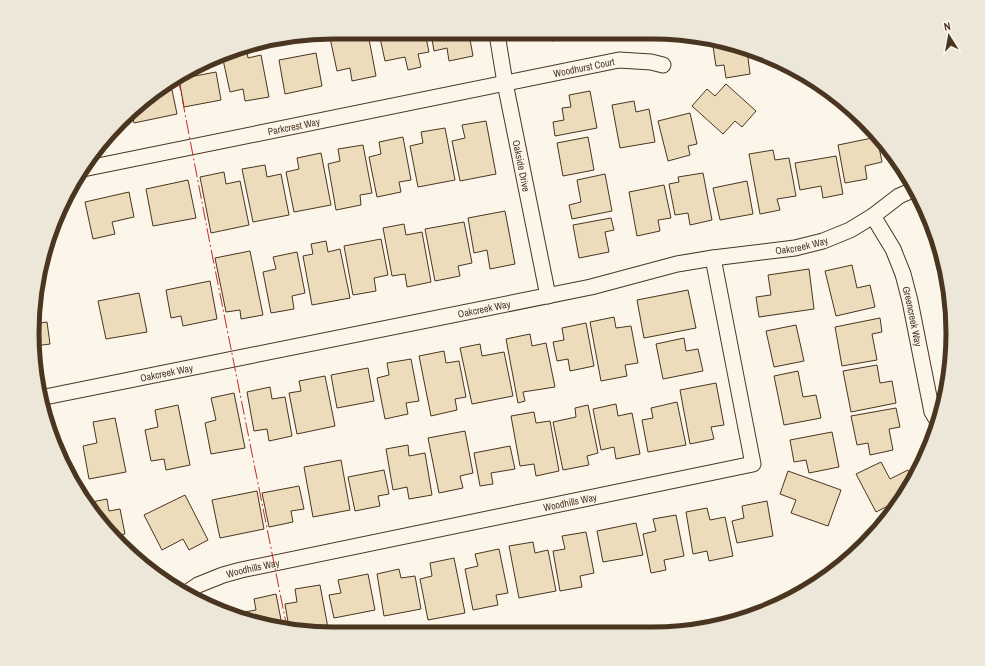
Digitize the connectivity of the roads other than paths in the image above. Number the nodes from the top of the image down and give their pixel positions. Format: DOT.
graph roads {
  1 [pos="497,39"];
  2 [pos="663,65"];
  3 [pos="505,83"];
  4 [pos="91,167"];
  5 [pos="910,191"];
  6 [pos="873,216"];
  7 [pos="713,258"];
  8 [pos="548,296"];
  9 [pos="46,397"];
  10 [pos="934,415"];
  11 [pos="190,590"];
  1 -- 3 [label="street, Oakside Drive"];
  2 -- 3 [label="street, Woodhurst Court"];
  3 -- 4 [label="street, Parkcrest Way"];
  3 -- 8 [label="street, Oakside Drive"];
  5 -- 6 [label="street, Oakcreek Way"];
  6 -- 7 [label="street, Oakcreek Way"];
  6 -- 10 [label="street, Greencreek Way"];
  7 -- 8 [label="street, Oakcreek Way"];
  7 -- 11 [label="street, Woodhills Way"];
  8 -- 9 [label="street, Oakcreek Way"];
}
